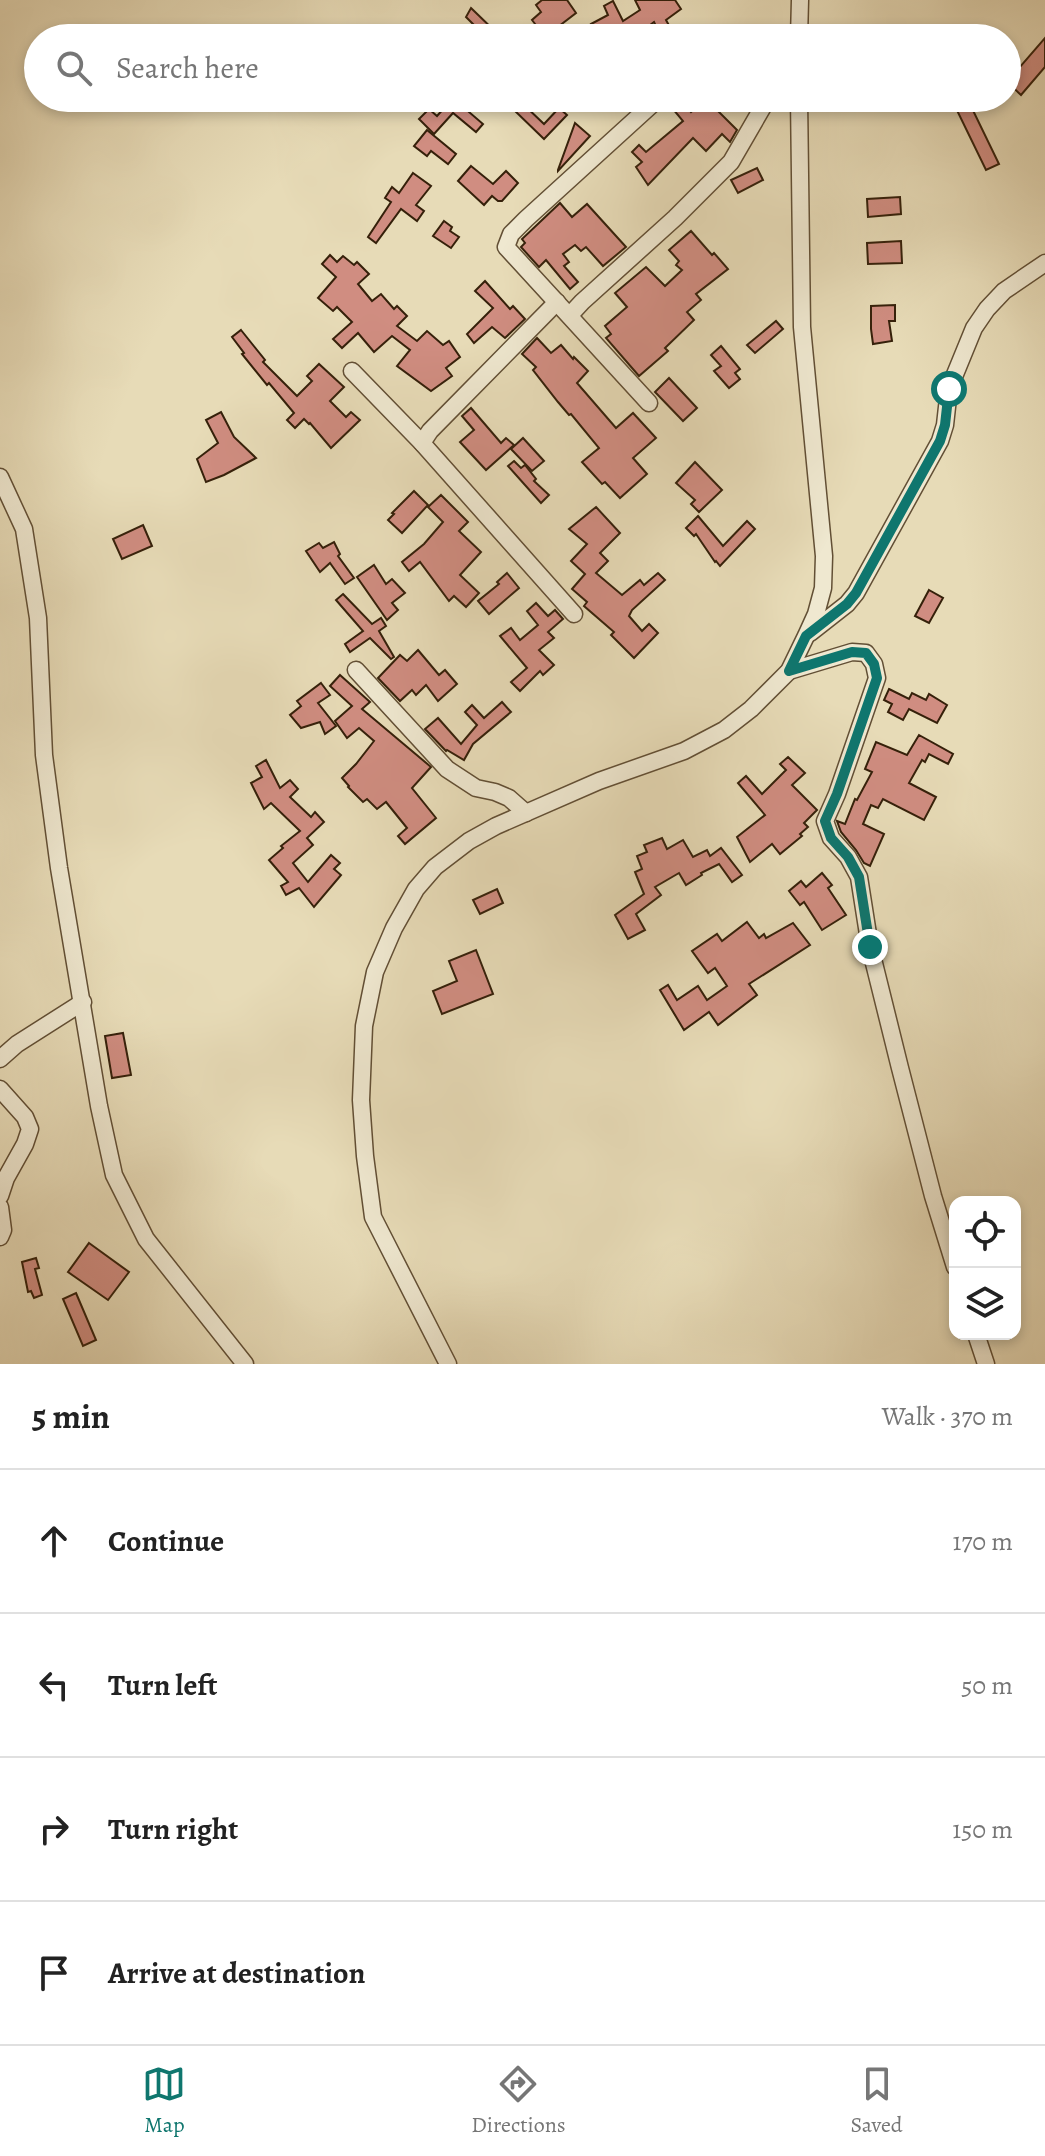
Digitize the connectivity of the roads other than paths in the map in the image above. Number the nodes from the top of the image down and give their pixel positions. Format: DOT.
graph roads {
  1 [pos="800,0"];
  2 [pos="799,24"];
  3 [pos="644,112"];
  4 [pos="760,112"];
  5 [pos="799,112"];
  6 [pos="1045,263"];
  7 [pos="557,302"];
  8 [pos="570,315"];
  9 [pos="352,371"];
  10 [pos="649,403"];
  11 [pos="422,443"];
  12 [pos="0,477"];
  13 [pos="574,614"];
  14 [pos="806,636"];
  15 [pos="356,670"];
  16 [pos="789,671"];
  17 [pos="526,813"];
  18 [pos="83,1002"];
  19 [pos="0,1059"];
  20 [pos="0,1089"];
  21 [pos="0,1196"];
  22 [pos="0,1207"];
  23 [pos="0,1237"];
  24 [pos="949,1248"];
  25 [pos="978,1340"];
  26 [pos="245,1364"];
  27 [pos="448,1364"];
  28 [pos="986,1364"];
  1 -- 2 [label="street"];
  3 -- 7 [label="street"];
  4 -- 8 [label="street"];
  5 -- 14 [label="street"];
  6 -- 14 [label="street"];
  7 -- 8 [label="street"];
  7 -- 11 [label="street"];
  8 -- 10 [label="street"];
  9 -- 11 [label="street"];
  11 -- 13 [label="street"];
  12 -- 18 [label="street"];
  14 -- 16 [label="street"];
  15 -- 17 [label="street"];
  16 -- 17 [label="street"];
  16 -- 24 [label="street"];
  17 -- 27 [label="street"];
  18 -- 19 [label="street"];
  18 -- 26 [label="street"];
  20 -- 21 [label="street"];
  22 -- 23 [label="street"];
  25 -- 28 [label="street"];
}
